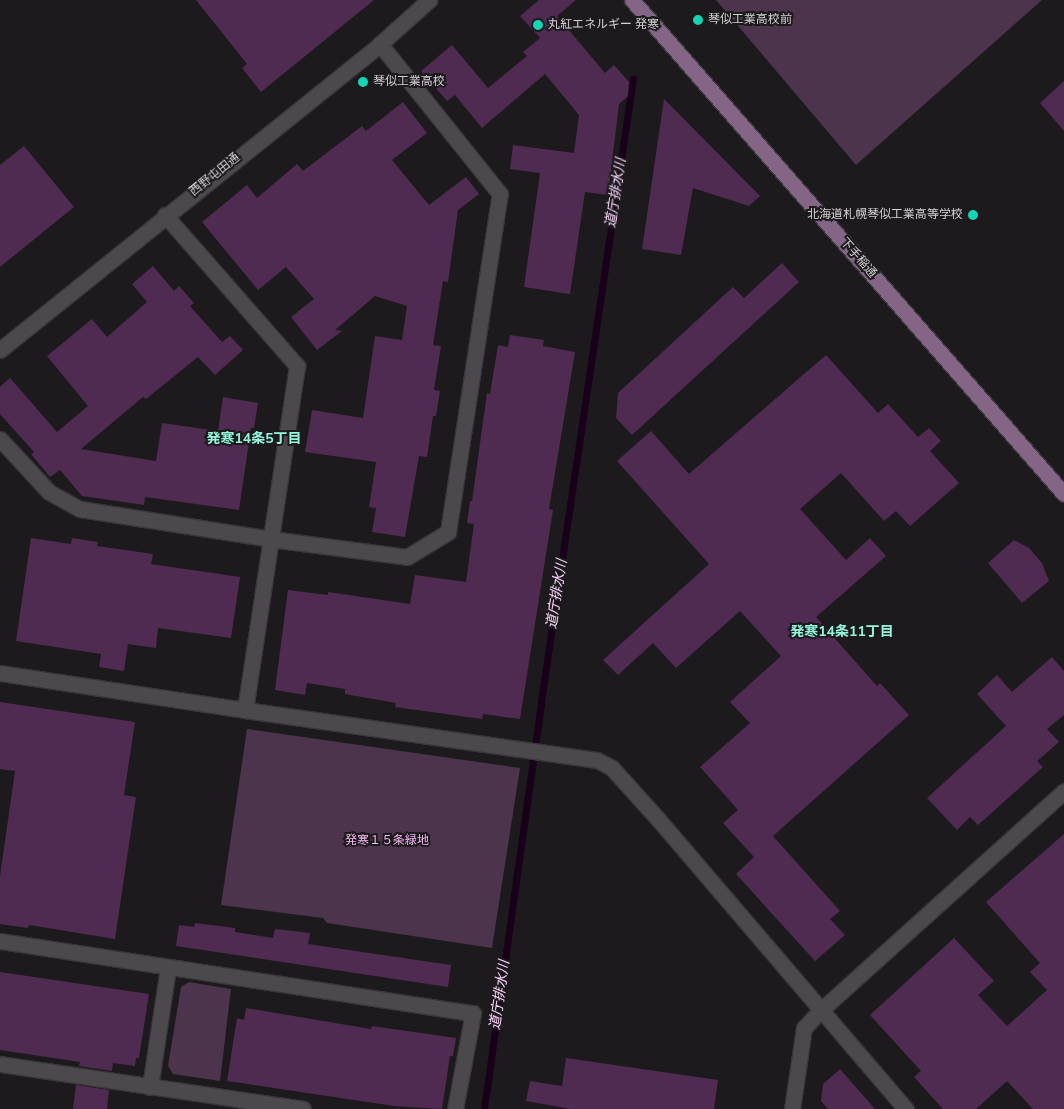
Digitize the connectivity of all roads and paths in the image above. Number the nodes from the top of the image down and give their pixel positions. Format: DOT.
graph roads {
  1 [pos="429,0"];
  2 [pos="632,0"];
  3 [pos="380,44"];
  4 [pos="165,215"];
  5 [pos="0,350"];
  6 [pos="0,439"];
  7 [pos="1062,487"];
  8 [pos="271,539"];
  9 [pos="0,673"];
  10 [pos="245,710"];
  11 [pos="1064,791"];
  12 [pos="0,941"];
  13 [pos="168,968"];
  14 [pos="821,1010"];
  15 [pos="0,1064"];
  16 [pos="150,1087"];
  17 [pos="303,1109"];
  18 [pos="455,1109"];
  19 [pos="792,1109"];
  20 [pos="906,1109"];
  1 -- 3 [label="street, 西野屯田通"];
  2 -- 7 [label="main road, 下手稲通"];
  3 -- 4 [label="street, 西野屯田通"];
  3 -- 8 [label="street"];
  4 -- 5 [label="street, 西野屯田通"];
  4 -- 8 [label="street"];
  6 -- 8 [label="street"];
  8 -- 10 [label="street"];
  9 -- 10 [label="street"];
  10 -- 14 [label="street"];
  11 -- 14 [label="street"];
  12 -- 13 [label="street"];
  13 -- 16 [label="street"];
  13 -- 18 [label="street"];
  14 -- 19 [label="street"];
  14 -- 20 [label="street"];
  15 -- 16 [label="street"];
  16 -- 17 [label="street"];
}
